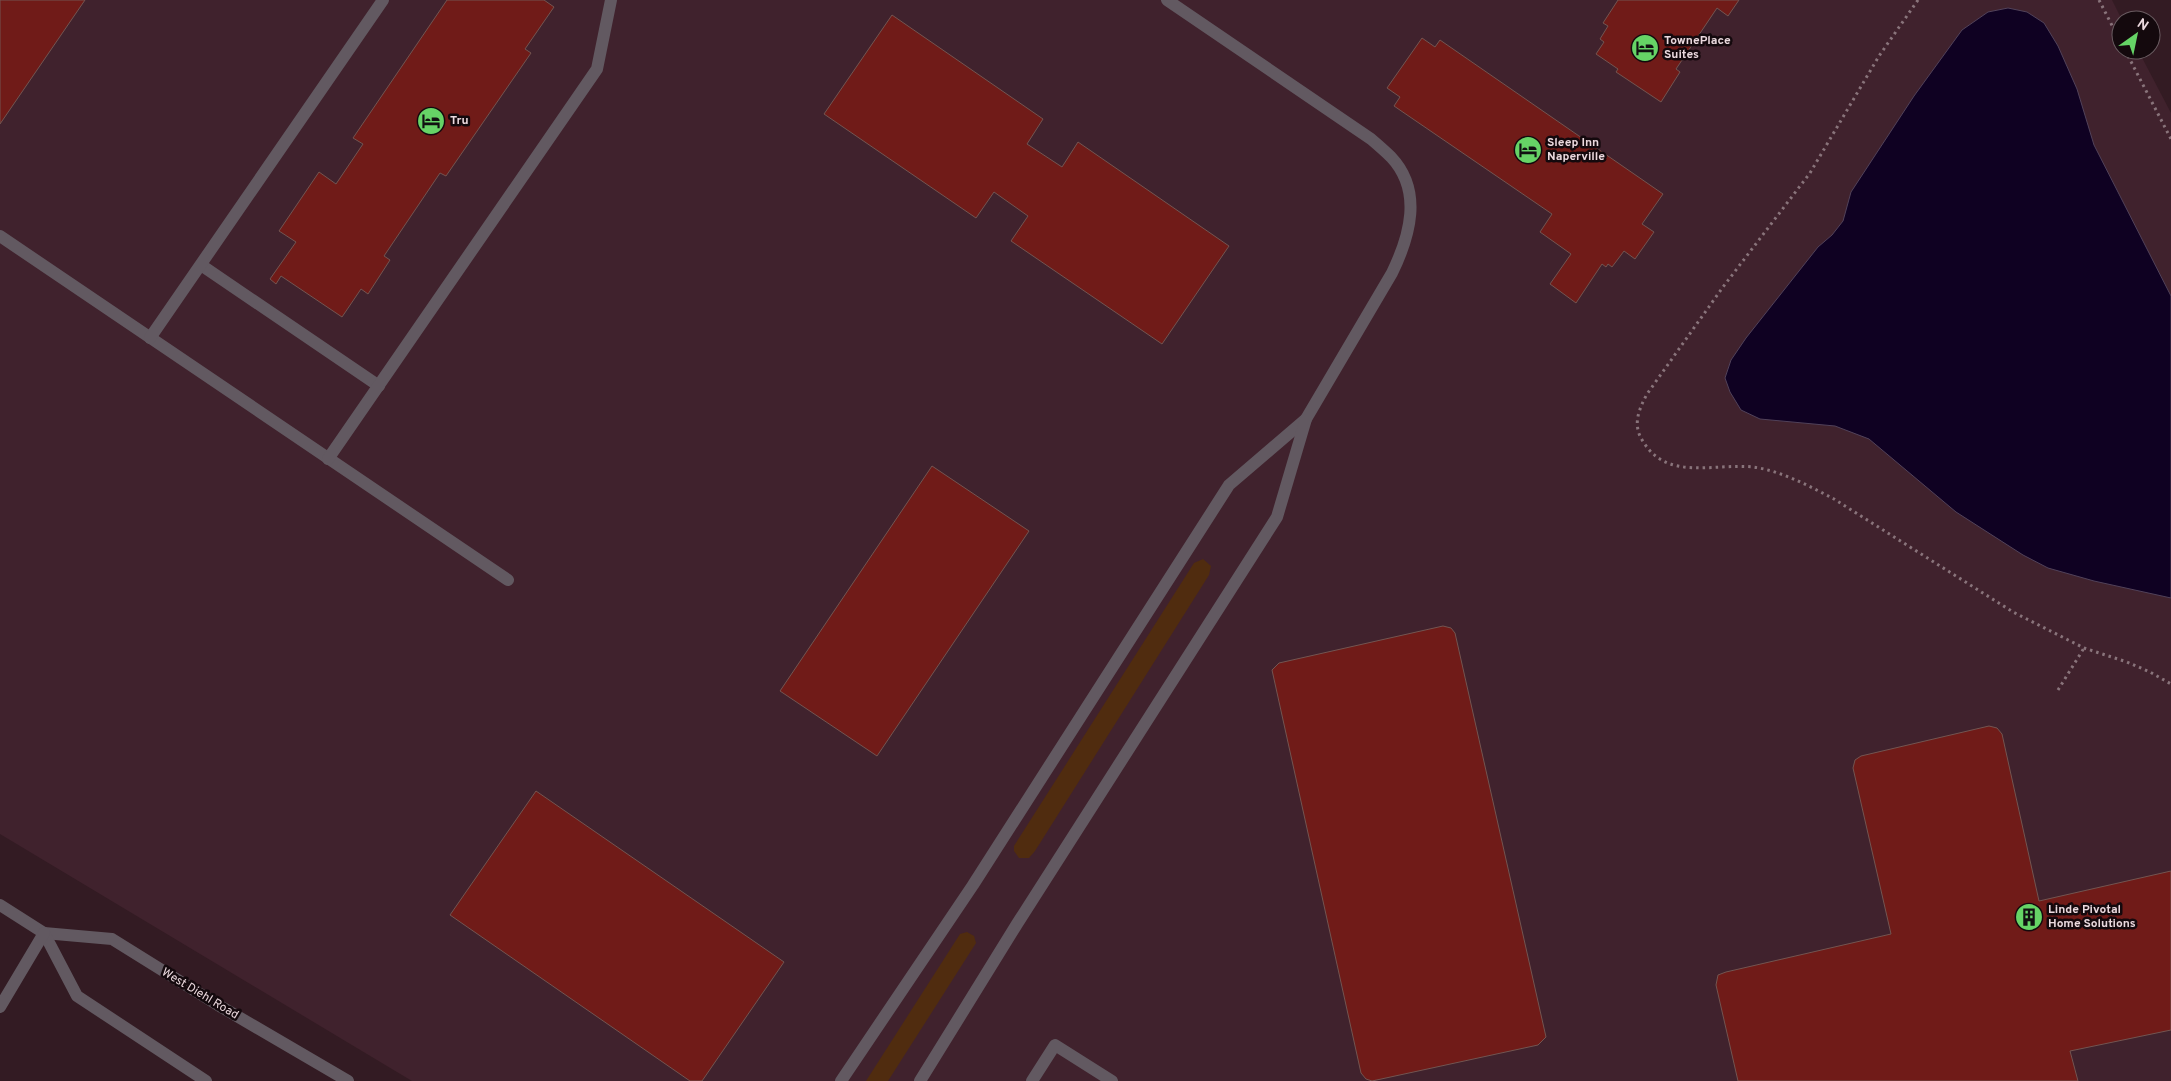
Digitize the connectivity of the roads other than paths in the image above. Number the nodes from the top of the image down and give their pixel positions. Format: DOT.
graph roads {
  1 [pos="383,0"];
  2 [pos="610,0"];
  3 [pos="1167,0"];
  4 [pos="0,236"];
  5 [pos="201,265"];
  6 [pos="150,338"];
  7 [pos="379,386"];
  8 [pos="1306,419"];
  9 [pos="328,459"];
  10 [pos="508,580"];
  11 [pos="0,905"];
  12 [pos="44,933"];
  13 [pos="0,1007"];
  14 [pos="206,1081"];
  15 [pos="348,1081"];
  16 [pos="841,1081"];
  17 [pos="920,1081"];
  18 [pos="1032,1081"];
  19 [pos="1112,1081"];
  1 -- 5 [label="street"];
  2 -- 7 [label="street"];
  3 -- 8 [label="street"];
  4 -- 6 [label="street"];
  5 -- 6 [label="street"];
  5 -- 7 [label="street"];
  6 -- 9 [label="street"];
  7 -- 9 [label="street"];
  8 -- 16 [label="street"];
  8 -- 17 [label="street"];
  9 -- 10 [label="street"];
  11 -- 12 [label="street, West Diehl Road"];
  12 -- 13 [label="street"];
  12 -- 14 [label="street, West Diehl Road"];
  12 -- 15 [label="street, West Diehl Road"];
  18 -- 19 [label="street"];
}
